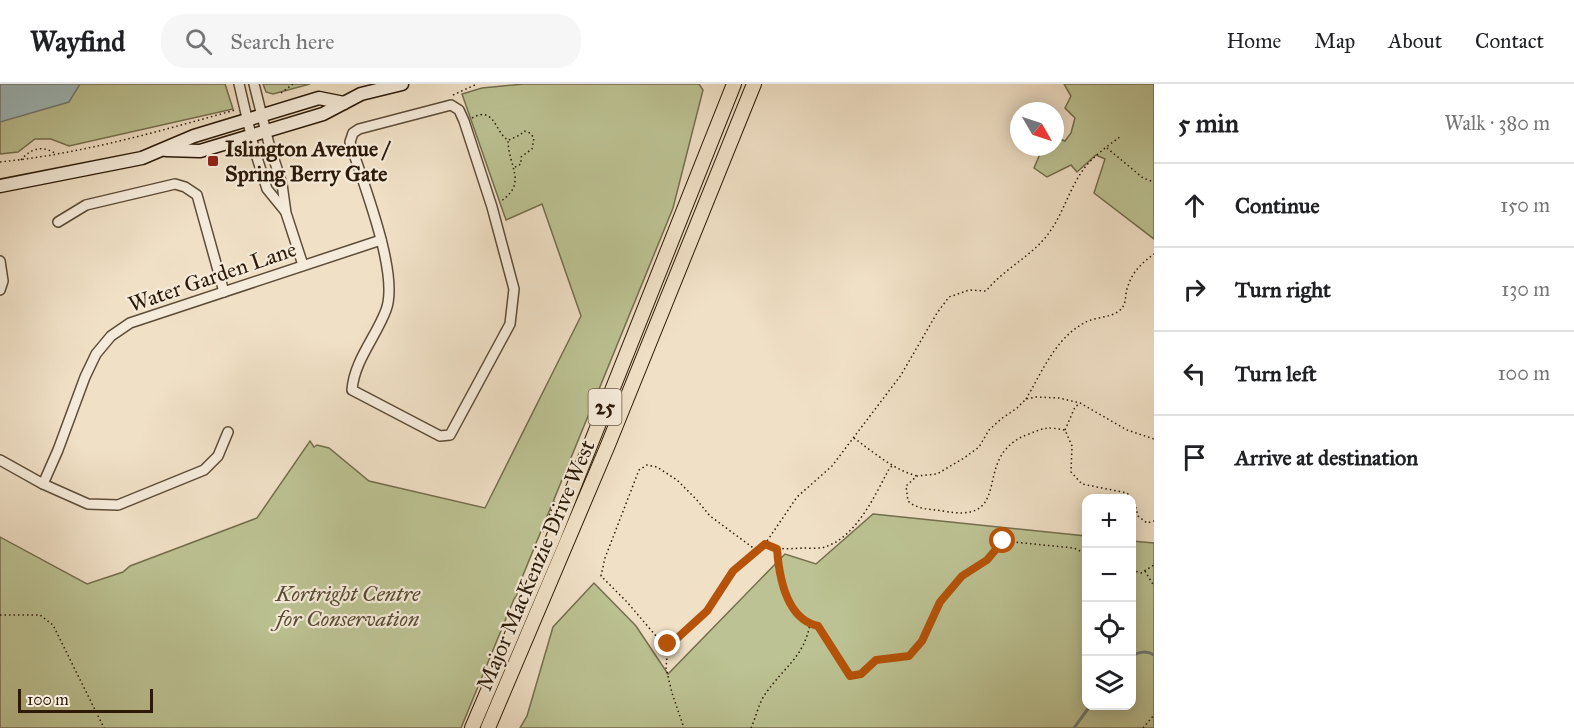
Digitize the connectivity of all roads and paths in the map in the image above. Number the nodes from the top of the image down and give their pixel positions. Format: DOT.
graph roads {
  1 [pos="239,84"];
  2 [pos="254,84"];
  3 [pos="293,84"];
  4 [pos="402,84"];
  5 [pos="477,84"];
  6 [pos="734,84"];
  7 [pos="754,84"];
  8 [pos="281,93"];
  9 [pos="453,95"];
  10 [pos="344,103"];
  11 [pos="236,110"];
  12 [pos="263,115"];
  13 [pos="471,119"];
  14 [pos="249,120"];
  15 [pos="522,124"];
  16 [pos="266,131"];
  17 [pos="524,131"];
  18 [pos="252,135"];
  19 [pos="1121,136"];
  20 [pos="508,140"];
  21 [pos="1106,148"];
  22 [pos="162,150"];
  23 [pos="57,154"];
  24 [pos="21,160"];
  25 [pos="0,162"];
  26 [pos="513,167"];
  27 [pos="1154,182"];
  28 [pos="0,186"];
  29 [pos="492,207"];
  30 [pos="286,213"];
  31 [pos="58,222"];
  32 [pos="381,240"];
  33 [pos="1154,254"];
  34 [pos="0,261"];
  35 [pos="303,265"];
  36 [pos="0,290"];
  37 [pos="224,292"];
  38 [pos="1026,399"];
  39 [pos="1080,403"];
  40 [pos="1065,430"];
  41 [pos="228,432"];
  42 [pos="854,438"];
  43 [pos="1154,439"];
  44 [pos="0,460"];
  45 [pos="893,465"];
  46 [pos="917,476"];
  47 [pos="43,484"];
  48 [pos="1128,494"];
  49 [pos="1136,508"];
  50 [pos="1154,521"];
  51 [pos="765,544"];
  52 [pos="777,549"];
  53 [pos="756,550"];
  54 [pos="1082,553"];
  55 [pos="1154,565"];
  56 [pos="1145,571"];
  57 [pos="1136,572"];
  58 [pos="1154,586"];
  59 [pos="0,615"];
  60 [pos="810,624"];
  61 [pos="668,644"];
  62 [pos="1154,715"];
  63 [pos="104,728"];
  64 [pos="472,728"];
  65 [pos="488,728"];
  66 [pos="684,728"];
  67 [pos="751,728"];
  68 [pos="1143,728"];
  1 -- 14 [label="street"];
  2 -- 12 [label="street"];
  3 -- 8 [label="path"];
  4 -- 10 [label="main road"];
  5 -- 9 [label="path"];
  6 -- 64 [label="main road, Major MacKenzie Drive West / 25"];
  7 -- 65 [label="main road, Major MacKenzie Drive West / 25"];
  10 -- 12 [label="main road"];
  10 -- 16 [label="main road"];
  11 -- 23 [label="path"];
  12 -- 14 [label="main road"];
  12 -- 16 [label="street"];
  13 -- 20 [label="path"];
  14 -- 18 [label="street"];
  14 -- 22 [label="main road"];
  15 -- 17 [label="path"];
  16 -- 18 [label="main road"];
  16 -- 30 [label="street"];
  17 -- 20 [label="path"];
  17 -- 26 [label="path"];
  18 -- 22 [label="main road"];
  18 -- 30 [label="street"];
  19 -- 21 [label="path"];
  20 -- 26 [label="path"];
  21 -- 27 [label="path"];
  21 -- 42 [label="path"];
  22 -- 28 [label="main road"];
  23 -- 24 [label="path"];
  23 -- 24 [label="path"];
  24 -- 25 [label="path"];
  26 -- 29 [label="path"];
  29 -- 32 [label="street"];
  29 -- 32 [label="street"];
  30 -- 35 [label="street"];
  31 -- 37 [label="street"];
  32 -- 35 [label="street, Water Garden Lane"];
  33 -- 38 [label="path"];
  34 -- 36 [label="street"];
  35 -- 37 [label="street, Water Garden Lane"];
  37 -- 47 [label="street, Water Garden Lane"];
  38 -- 39 [label="path"];
  38 -- 46 [label="path"];
  39 -- 40 [label="path"];
  39 -- 43 [label="path"];
  40 -- 46 [label="path"];
  40 -- 48 [label="path"];
  41 -- 47 [label="street"];
  42 -- 45 [label="path"];
  42 -- 51 [label="path"];
  44 -- 47 [label="street"];
  45 -- 46 [label="path"];
  45 -- 52 [label="path"];
  49 -- 50 [label="path"];
  51 -- 52 [label="path"];
  51 -- 53 [label="path"];
  52 -- 60 [label="path"];
  53 -- 61 [label="path"];
  53 -- 61 [label="path"];
  54 -- 60 [label="path"];
  55 -- 56 [label="path"];
  56 -- 57 [label="path"];
  56 -- 58 [label="path"];
  59 -- 63 [label="path"];
  60 -- 67 [label="path"];
  61 -- 66 [label="path"];
  62 -- 68 [label="path"];
}
